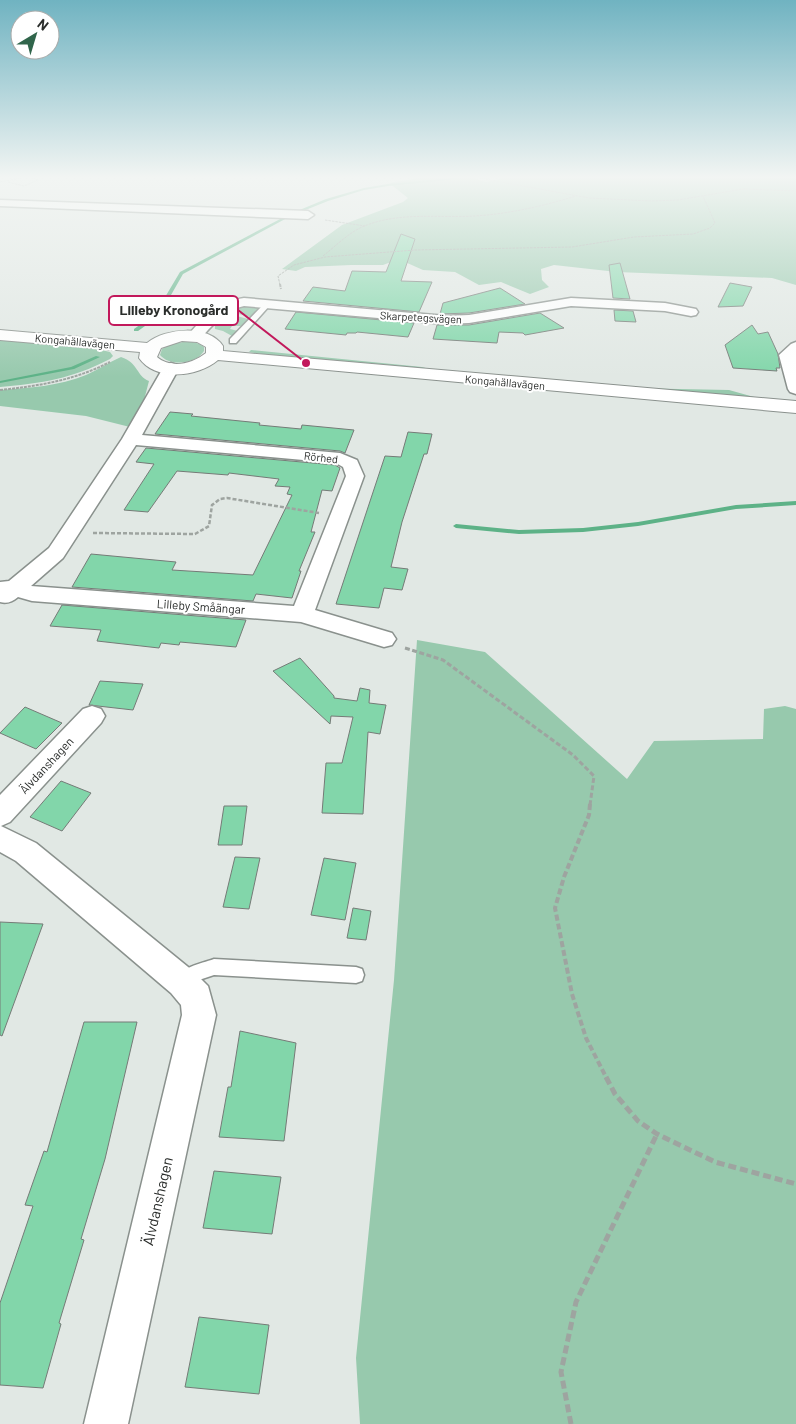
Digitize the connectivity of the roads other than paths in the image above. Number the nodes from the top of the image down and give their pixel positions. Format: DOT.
graph roads {
  1 [pos="267,304"];
  2 [pos="691,312"];
  3 [pos="0,335"];
  4 [pos="194,337"];
  5 [pos="233,341"];
  6 [pos="796,347"];
  7 [pos="150,348"];
  8 [pos="214,355"];
  9 [pos="171,368"];
  10 [pos="796,389"];
  11 [pos="796,407"];
  12 [pos="130,438"];
  13 [pos="5,592"];
  14 [pos="302,614"];
  15 [pos="384,639"];
  16 [pos="92,716"];
  17 [pos="0,814"];
  18 [pos="0,838"];
  19 [pos="356,975"];
  20 [pos="182,982"];
  21 [pos="106,1424"];
  1 -- 2 [label="street, Skarpetegsvägen"];
  1 -- 4 [label="street, Skarpetegsvägen"];
  1 -- 5 [label="lane"];
  3 -- 7 [label="street, Kongahällavägen"];
  4 -- 7 [label="street"];
  4 -- 8 [label="street"];
  6 -- 10 [label="street"];
  7 -- 9 [label="street"];
  8 -- 9 [label="street"];
  8 -- 11 [label="street, Kongahällavägen"];
  9 -- 12 [label="street"];
  12 -- 13 [label="street"];
  12 -- 14 [label="street, Rörhed"];
  13 -- 14 [label="street, Lilleby Småängar"];
  14 -- 15 [label="street, Lilleby Småängar"];
  16 -- 17 [label="street, Älvdanshagen"];
  18 -- 20 [label="street, Älvdanshagen"];
  19 -- 20 [label="lane"];
  20 -- 21 [label="street, Älvdanshagen"];
}
